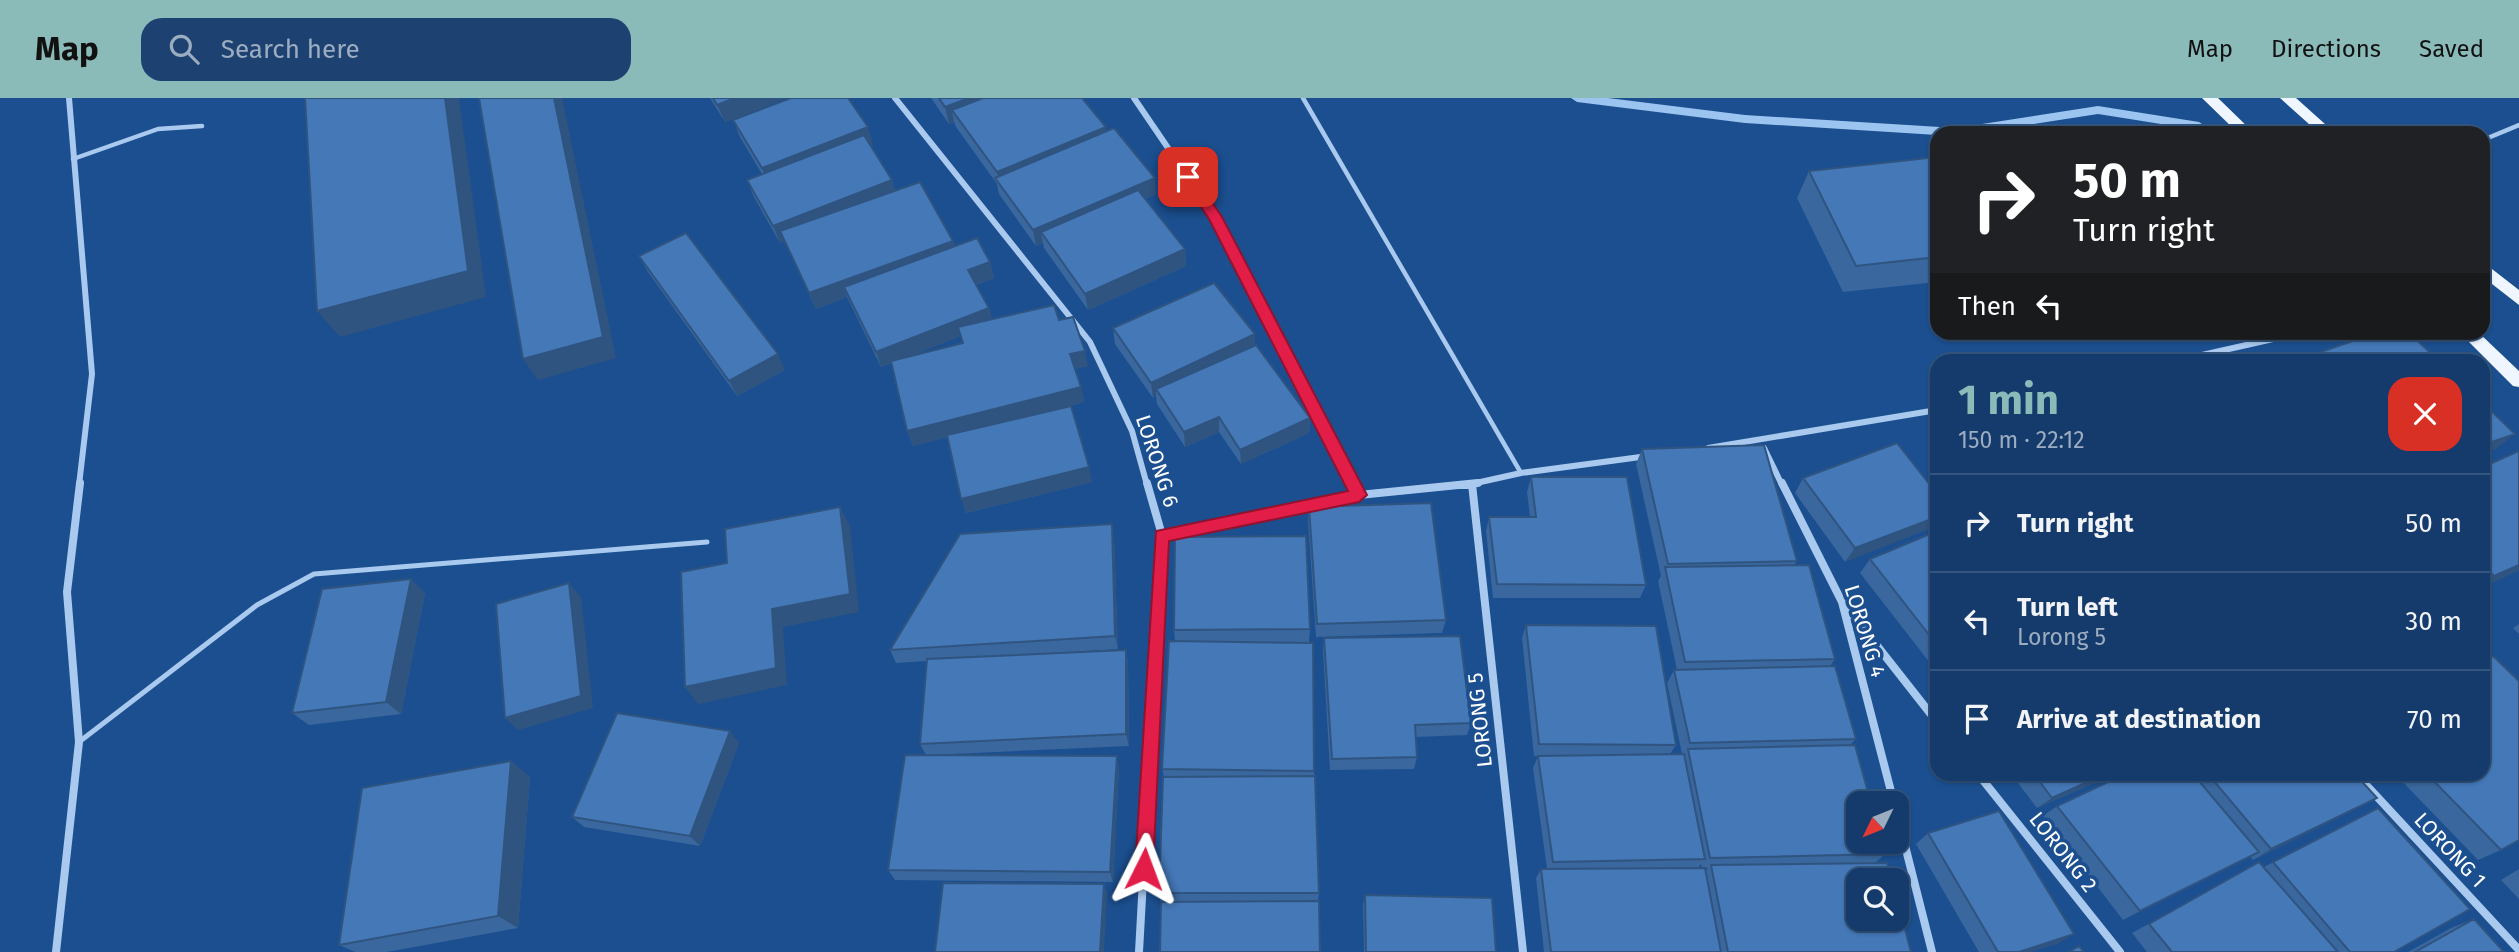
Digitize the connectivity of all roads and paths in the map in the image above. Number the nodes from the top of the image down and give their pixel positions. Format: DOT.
graph roads {
  1 [pos="69,98"];
  2 [pos="895,98"];
  3 [pos="1134,98"];
  4 [pos="1303,98"];
  5 [pos="2209,98"];
  6 [pos="2287,98"];
  7 [pos="2519,125"];
  8 [pos="202,126"];
  9 [pos="2239,126"];
  10 [pos="2320,126"];
  11 [pos="2490,137"];
  12 [pos="74,159"];
  13 [pos="2490,274"];
  14 [pos="2519,299"];
  15 [pos="2269,340"];
  16 [pos="2475,340"];
  17 [pos="2207,354"];
  18 [pos="2519,381"];
  19 [pos="1930,411"];
  20 [pos="1760,441"];
  21 [pos="1694,450"];
  22 [pos="1654,455"];
  23 [pos="1521,472"];
  24 [pos="1472,484"];
  25 [pos="1359,495"];
  26 [pos="1162,535"];
  27 [pos="707,542"];
  28 [pos="1842,602"];
  29 [pos="1930,713"];
  30 [pos="79,742"];
  31 [pos="1984,781"];
  32 [pos="2362,781"];
  33 [pos="1891,791"];
  34 [pos="1907,854"];
  35 [pos="2519,950"];
  36 [pos="56,952"];
  37 [pos="1139,952"];
  38 [pos="1523,952"];
  39 [pos="1933,952"];
  40 [pos="2120,952"];
  1 -- 12 [label="street"];
  2 -- 26 [label="street, LORONG 6"];
  3 -- 25 [label="street"];
  4 -- 23 [label="lane"];
  5 -- 9 [label="main road"];
  6 -- 10 [label="main road"];
  7 -- 11 [label="lane"];
  8 -- 12 [label="lane"];
  12 -- 30 [label="street"];
  13 -- 14 [label="main road"];
  15 -- 17 [label="street"];
  16 -- 18 [label="main road"];
  19 -- 20 [label="street"];
  20 -- 21 [label="street"];
  20 -- 28 [label="street, LORONG 4"];
  22 -- 23 [label="street"];
  23 -- 24 [label="street"];
  24 -- 25 [label="street"];
  24 -- 38 [label="street, LORONG 5"];
  25 -- 26 [label="street"];
  26 -- 37 [label="street, LORONG 6"];
  27 -- 30 [label="lane"];
  28 -- 29 [label="street"];
  28 -- 33 [label="street, LORONG 4"];
  30 -- 36 [label="street"];
  31 -- 40 [label="street, LORONG 2"];
  32 -- 35 [label="street, LORONG 1"];
  34 -- 39 [label="street"];
}
